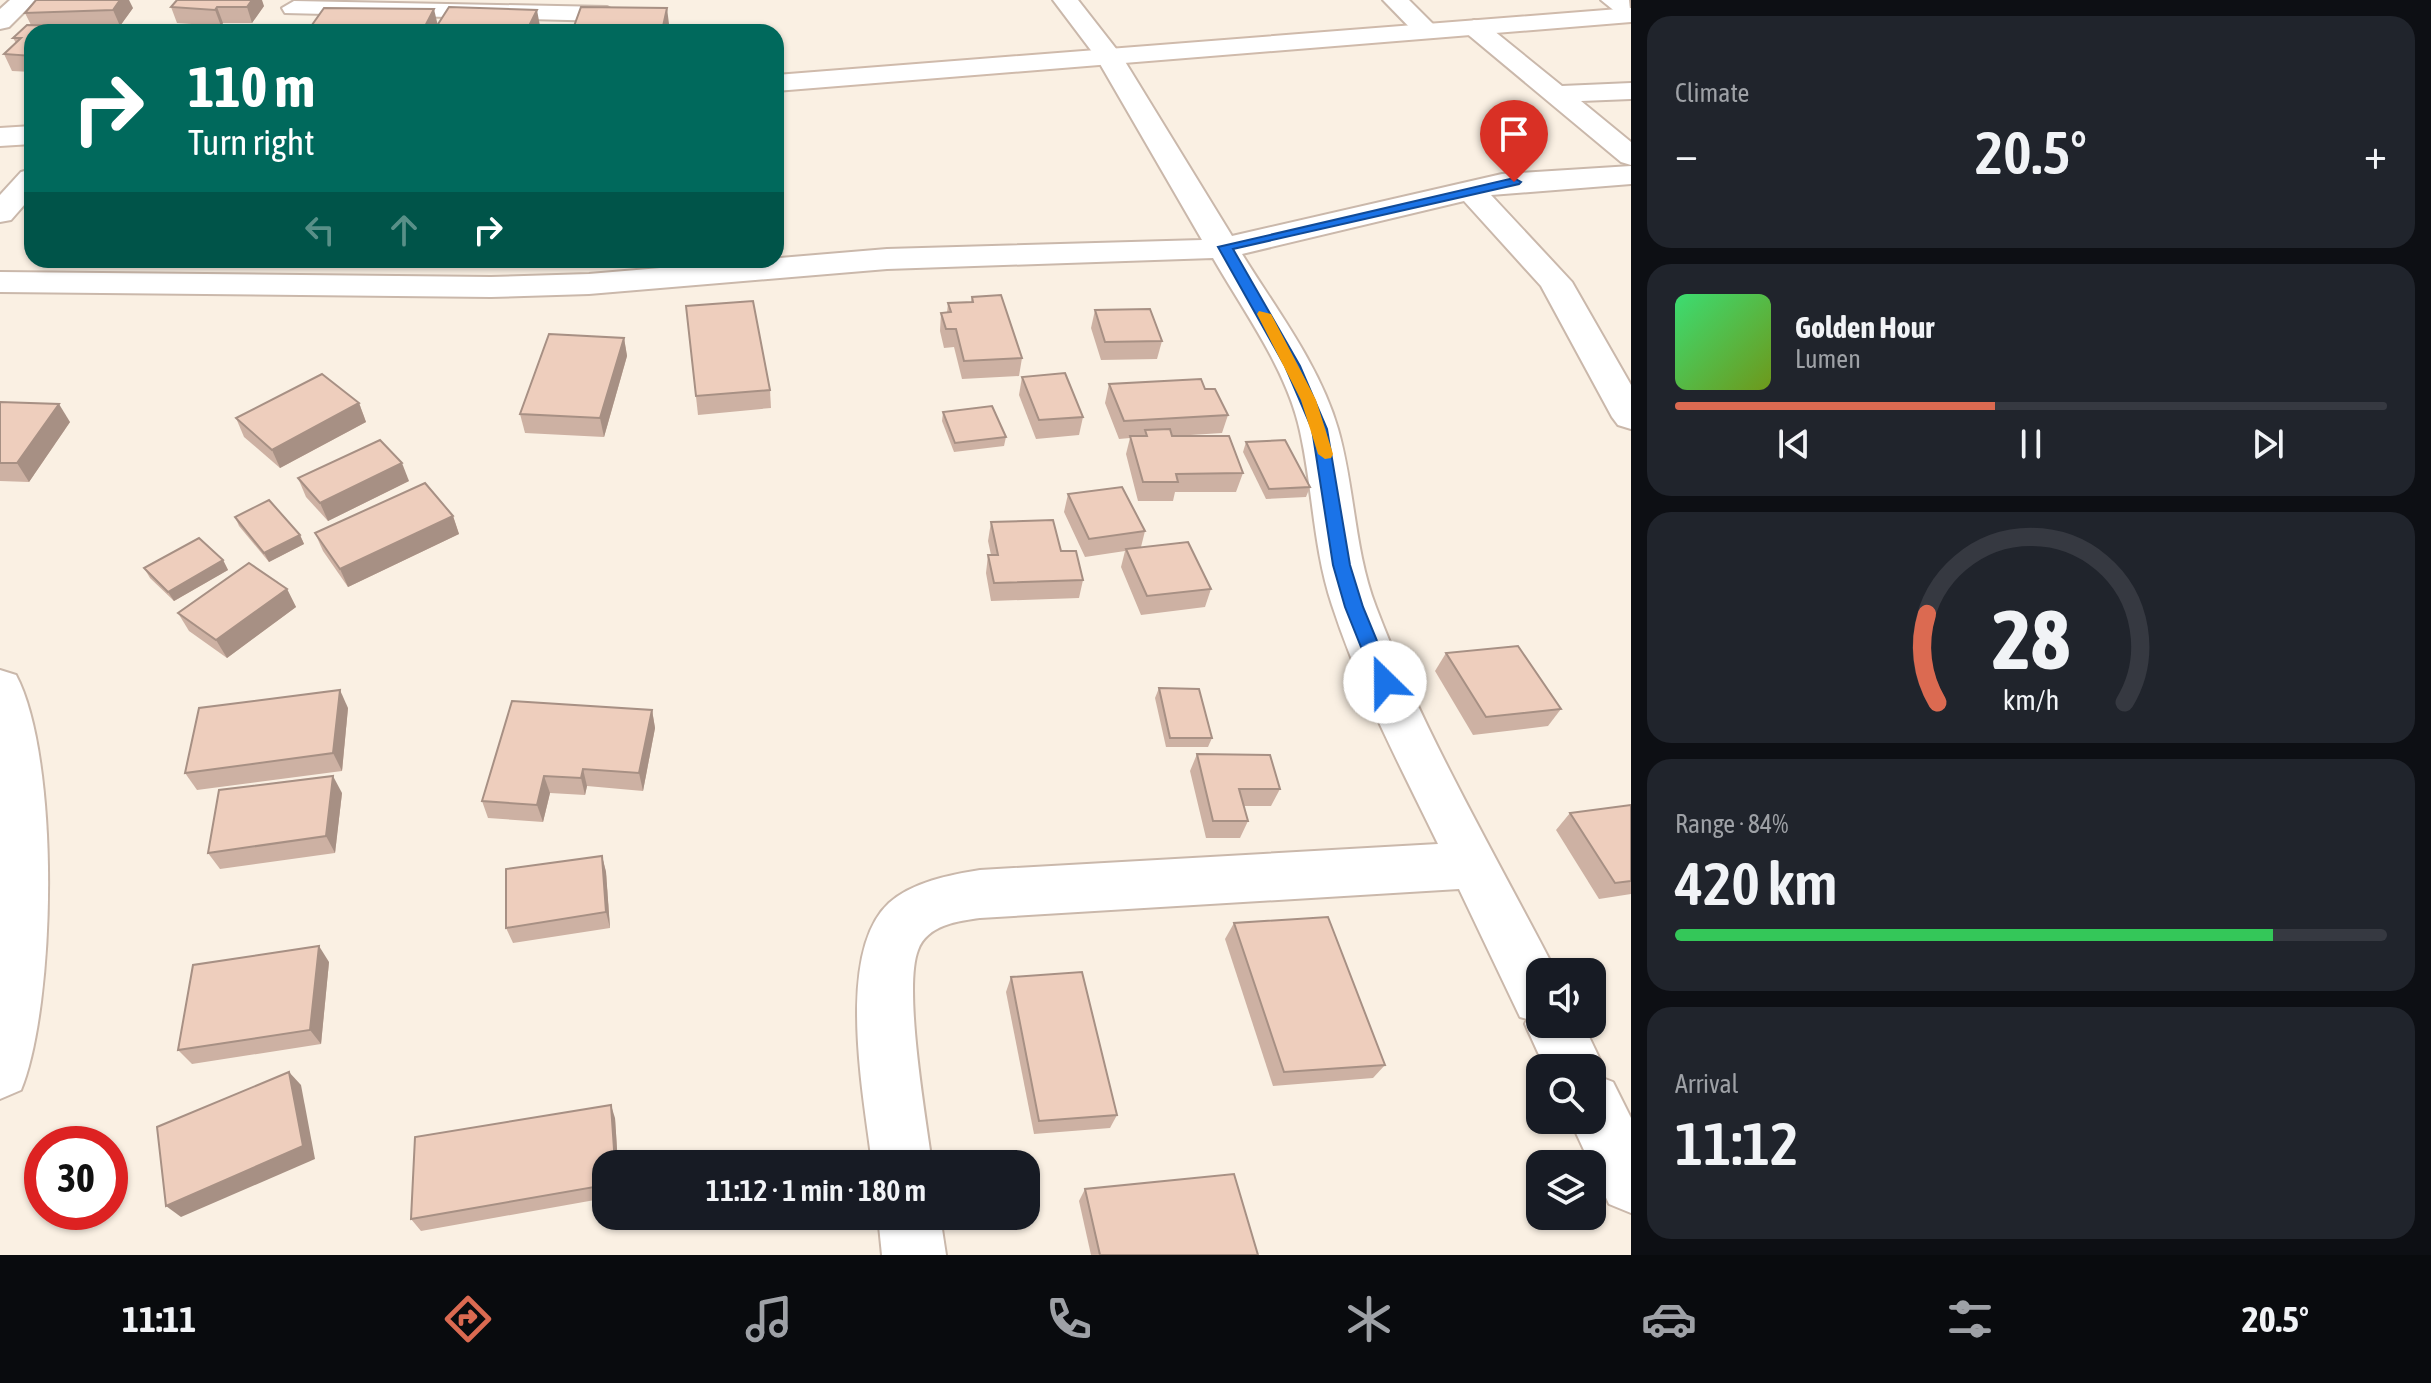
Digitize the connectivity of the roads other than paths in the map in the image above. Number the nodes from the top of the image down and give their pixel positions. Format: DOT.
graph roads {
  1 [pos="24,0"];
  2 [pos="1065,0"];
  3 [pos="1395,0"];
  4 [pos="1613,0"];
  5 [pos="297,4"];
  6 [pos="607,14"];
  7 [pos="1631,14"];
  8 [pos="0,22"];
  9 [pos="284,24"];
  10 [pos="1474,27"];
  11 [pos="1426,30"];
  12 [pos="1108,55"];
  13 [pos="784,82"];
  14 [pos="1631,91"];
  15 [pos="1554,94"];
  16 [pos="24,136"];
  17 [pos="0,137"];
  18 [pos="1631,156"];
  19 [pos="1631,175"];
  20 [pos="24,187"];
  21 [pos="1472,192"];
  22 [pos="0,213"];
  23 [pos="1225,247"];
  24 [pos="784,264"];
  25 [pos="683,268"];
  26 [pos="592,272"];
  27 [pos="0,282"];
  28 [pos="1631,417"];
  29 [pos="0,688"];
  30 [pos="1474,865"];
  31 [pos="1526,970"];
  32 [pos="0,1070"];
  33 [pos="1606,1131"];
  34 [pos="900,1150"];
  35 [pos="1631,1182"];
  36 [pos="911,1230"];
  37 [pos="914,1255"];
  1 -- 8 [label="street"];
  2 -- 12 [label="street"];
  3 -- 11 [label="street"];
  4 -- 7 [label="street"];
  5 -- 6 [label="street"];
  5 -- 9 [label="street"];
  7 -- 10 [label="street"];
  10 -- 11 [label="street"];
  10 -- 15 [label="street"];
  11 -- 12 [label="street"];
  12 -- 13 [label="street"];
  12 -- 23 [label="street"];
  14 -- 15 [label="street"];
  15 -- 18 [label="street"];
  16 -- 17 [label="street"];
  19 -- 21 [label="street"];
  20 -- 22 [label="street"];
  21 -- 23 [label="street"];
  21 -- 28 [label="street"];
  23 -- 24 [label="street"];
  23 -- 30 [label="street"];
  25 -- 26 [label="street"];
  26 -- 27 [label="street"];
  29 -- 32 [label="street"];
  30 -- 31 [label="street"];
  30 -- 34 [label="street"];
  33 -- 35 [label="street"];
  36 -- 37 [label="street"];
}
